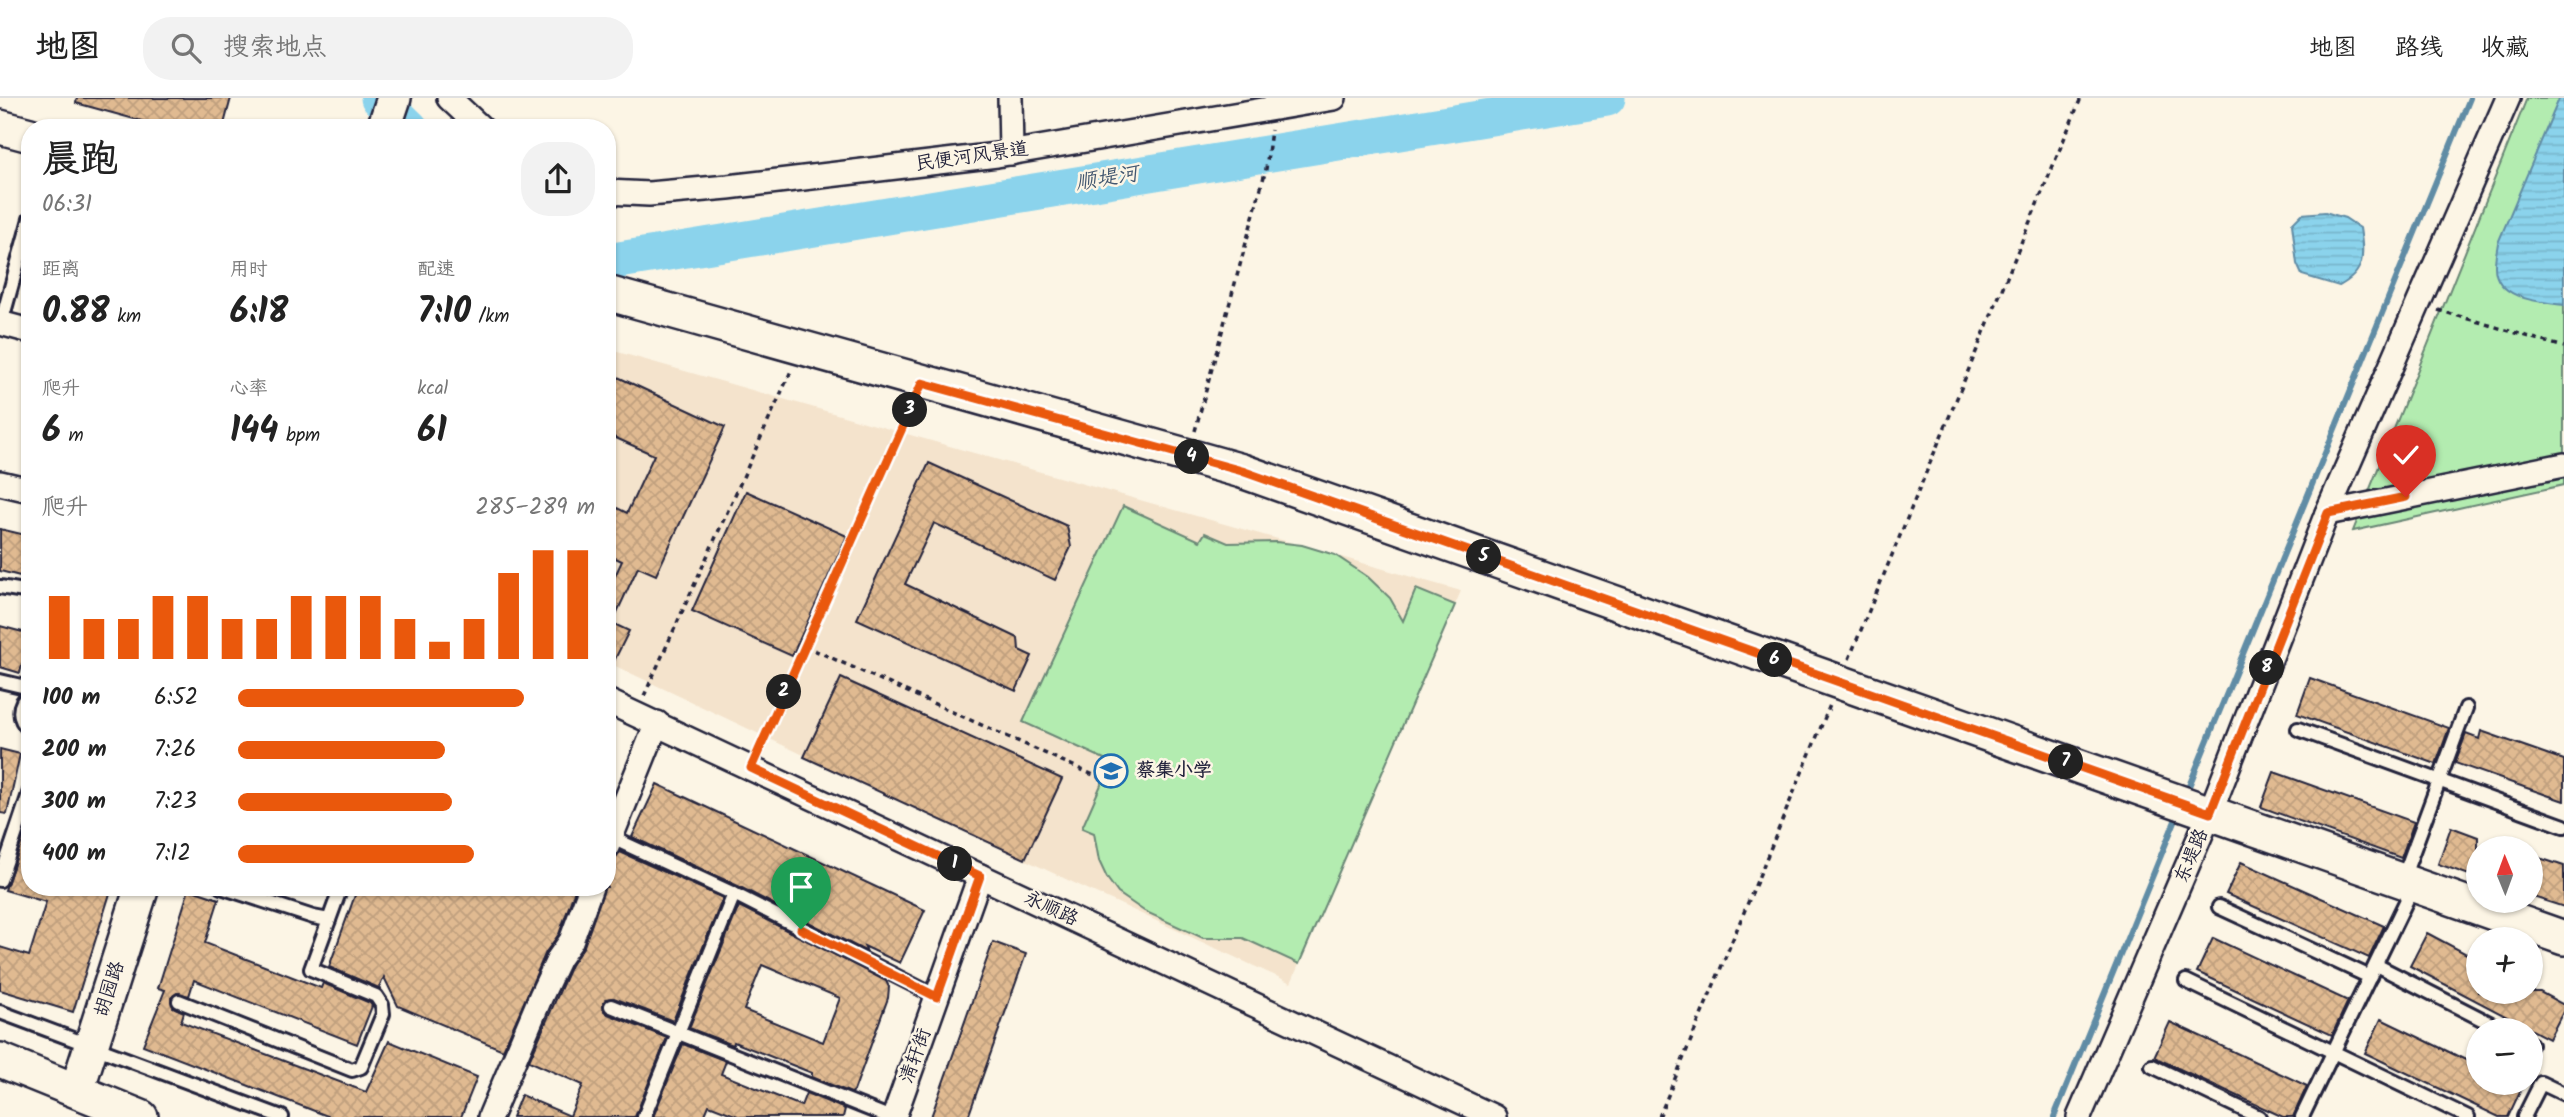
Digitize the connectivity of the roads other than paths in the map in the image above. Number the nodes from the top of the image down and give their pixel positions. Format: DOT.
graph roads {
  1 [pos="394,98"];
  2 [pos="449,98"];
  3 [pos="1010,98"];
  4 [pos="1334,98"];
  5 [pos="2508,98"];
  6 [pos="1289,102"];
  7 [pos="387,119"];
  8 [pos="471,119"];
  9 [pos="0,127"];
  10 [pos="21,133"];
  11 [pos="1011,153"];
  12 [pos="616,192"];
  13 [pos="21,251"];
  14 [pos="616,296"];
  15 [pos="0,325"];
  16 [pos="21,329"];
  17 [pos="2564,465"];
  18 [pos="0,483"];
  19 [pos="21,488"];
  20 [pos="2328,513"];
  21 [pos="0,587"];
  22 [pos="21,590"];
  23 [pos="0,681"];
  24 [pos="21,688"];
  25 [pos="616,705"];
  26 [pos="2466,708"];
  27 [pos="647,718"];
  28 [pos="2298,729"];
  29 [pos="2439,781"];
  30 [pos="2210,813"];
  31 [pos="616,815"];
  32 [pos="21,818"];
  33 [pos="2564,826"];
  34 [pos="616,843"];
  35 [pos="980,876"];
  36 [pos="0,880"];
  37 [pos="2408,883"];
  38 [pos="733,894"];
  39 [pos="139,896"];
  40 [pos="249,896"];
  41 [pos="338,896"];
  42 [pos="588,896"];
  43 [pos="2219,907"];
  44 [pos="329,920"];
  45 [pos="2564,938"];
  46 [pos="2373,971"];
  47 [pos="2186,981"];
  48 [pos="937,997"];
  49 [pos="179,1001"];
  50 [pos="611,1006"];
  51 [pos="0,1012"];
  52 [pos="2476,1018"];
  53 [pos="679,1033"];
  54 [pos="92,1045"];
  55 [pos="2333,1052"];
  56 [pos="0,1060"];
  57 [pos="2152,1066"];
  58 [pos="77,1090"];
  59 [pos="2564,1094"];
  60 [pos="141,1117"];
  61 [pos="282,1117"];
  62 [pos="490,1117"];
  63 [pos="644,1117"];
  64 [pos="891,1117"];
  65 [pos="1494,1117"];
  66 [pos="2079,1117"];
  67 [pos="2258,1117"];
  68 [pos="2302,1117"];
  69 [pos="2468,1117"];
  70 [pos="2524,1117"];
  1 -- 7 [label="street"];
  2 -- 8 [label="street"];
  3 -- 11 [label="street"];
  4 -- 6 [label="street, 民便河风景道"];
  5 -- 20 [label="street, 东堤路"];
  6 -- 11 [label="street, 民便河风景道"];
  9 -- 10 [label="street"];
  11 -- 12 [label="street, 民便河风景道"];
  13 -- 15 [label="lane"];
  14 -- 30 [label="street"];
  15 -- 16 [label="street"];
  17 -- 20 [label="street"];
  18 -- 19 [label="street"];
  20 -- 30 [label="street, 东堤路"];
  21 -- 22 [label="lane"];
  23 -- 24 [label="lane"];
  25 -- 27 [label="street, 永顺路"];
  26 -- 29 [label="lane"];
  27 -- 31 [label="street"];
  27 -- 35 [label="street, 永顺路"];
  28 -- 29 [label="lane"];
  29 -- 33 [label="lane"];
  29 -- 37 [label="lane"];
  30 -- 37 [label="street"];
  30 -- 66 [label="street, 东堤路"];
  32 -- 36 [label="lane"];
  34 -- 38 [label="lane"];
  35 -- 48 [label="street, 清轩街"];
  35 -- 65 [label="street, 永顺路"];
  37 -- 45 [label="street"];
  37 -- 46 [label="lane"];
  38 -- 48 [label="lane"];
  38 -- 53 [label="lane"];
  39 -- 54 [label="street, 胡园路"];
  40 -- 44 [label="lane"];
  41 -- 44 [label="lane"];
  42 -- 62 [label="street"];
  43 -- 46 [label="lane"];
  44 -- 49 [label="lane"];
  46 -- 52 [label="lane"];
  46 -- 55 [label="lane"];
  47 -- 55 [label="lane"];
  48 -- 64 [label="street, 清轩街"];
  50 -- 53 [label="lane"];
  51 -- 54 [label="lane"];
  53 -- 63 [label="lane"];
  53 -- 64 [label="lane"];
  54 -- 58 [label="street, 胡园路"];
  54 -- 61 [label="lane"];
  55 -- 68 [label="lane"];
  55 -- 69 [label="lane"];
  56 -- 58 [label="street"];
  57 -- 67 [label="lane"];
  58 -- 60 [label="street"];
  59 -- 70 [label="lane"];
}
